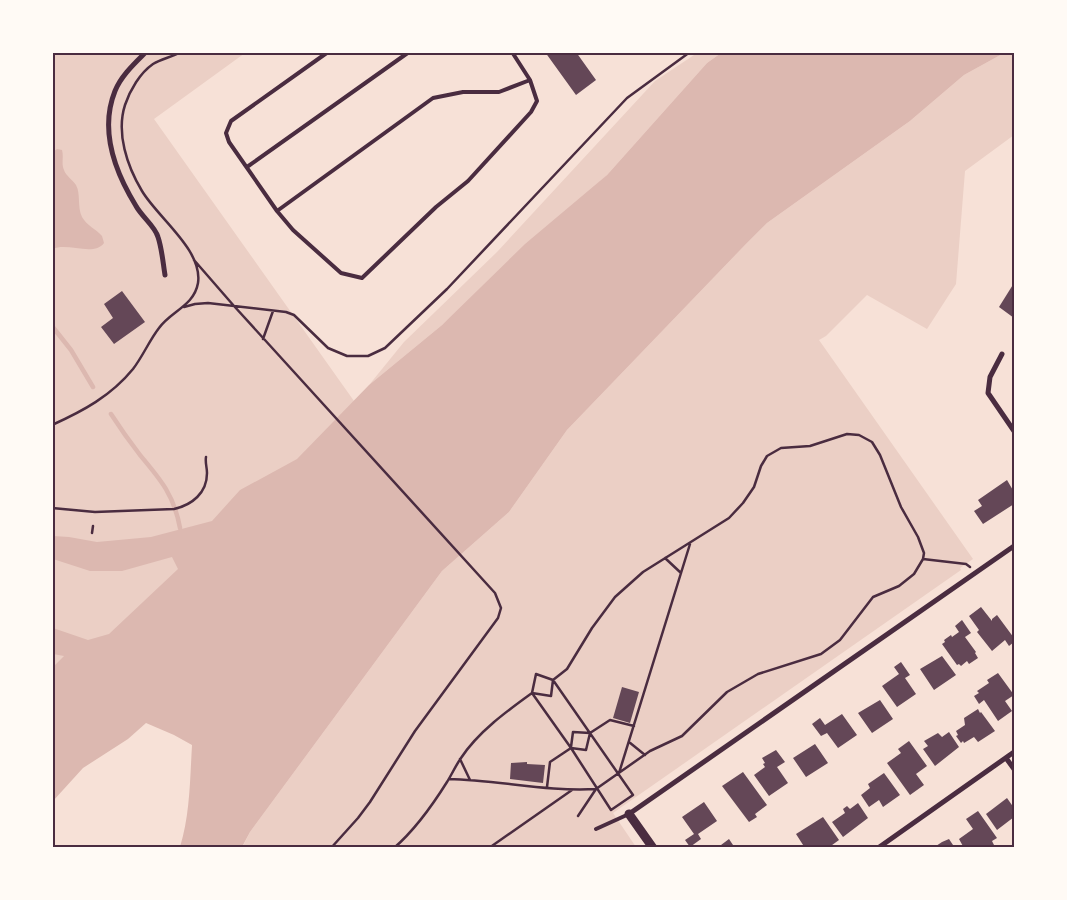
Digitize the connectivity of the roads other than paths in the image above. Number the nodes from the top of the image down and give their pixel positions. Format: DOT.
graph roads {
  1 [pos="146,52"];
  2 [pos="328,52"];
  3 [pos="408,52"];
  4 [pos="512,52"];
  5 [pos="530,80"];
  6 [pos="247,167"];
  7 [pos="277,211"];
  8 [pos="165,275"];
  9 [pos="1002,354"];
  10 [pos="1014,431"];
  11 [pos="1014,546"];
  12 [pos="1014,752"];
  13 [pos="1006,758"];
  14 [pos="1014,769"];
  15 [pos="629,814"];
  16 [pos="596,829"];
  17 [pos="653,848"];
  18 [pos="878,848"];
  1 -- 8 [label="street"];
  2 -- 6 [label="lane"];
  3 -- 6 [label="lane"];
  4 -- 5 [label="lane"];
  5 -- 7 [label="lane"];
  5 -- 7 [label="lane"];
  6 -- 7 [label="lane"];
  9 -- 10 [label="street"];
  11 -- 15 [label="street"];
  12 -- 13 [label="street"];
  13 -- 14 [label="street"];
  13 -- 18 [label="street"];
  15 -- 16 [label="lane"];
  15 -- 17 [label="street"];
}
